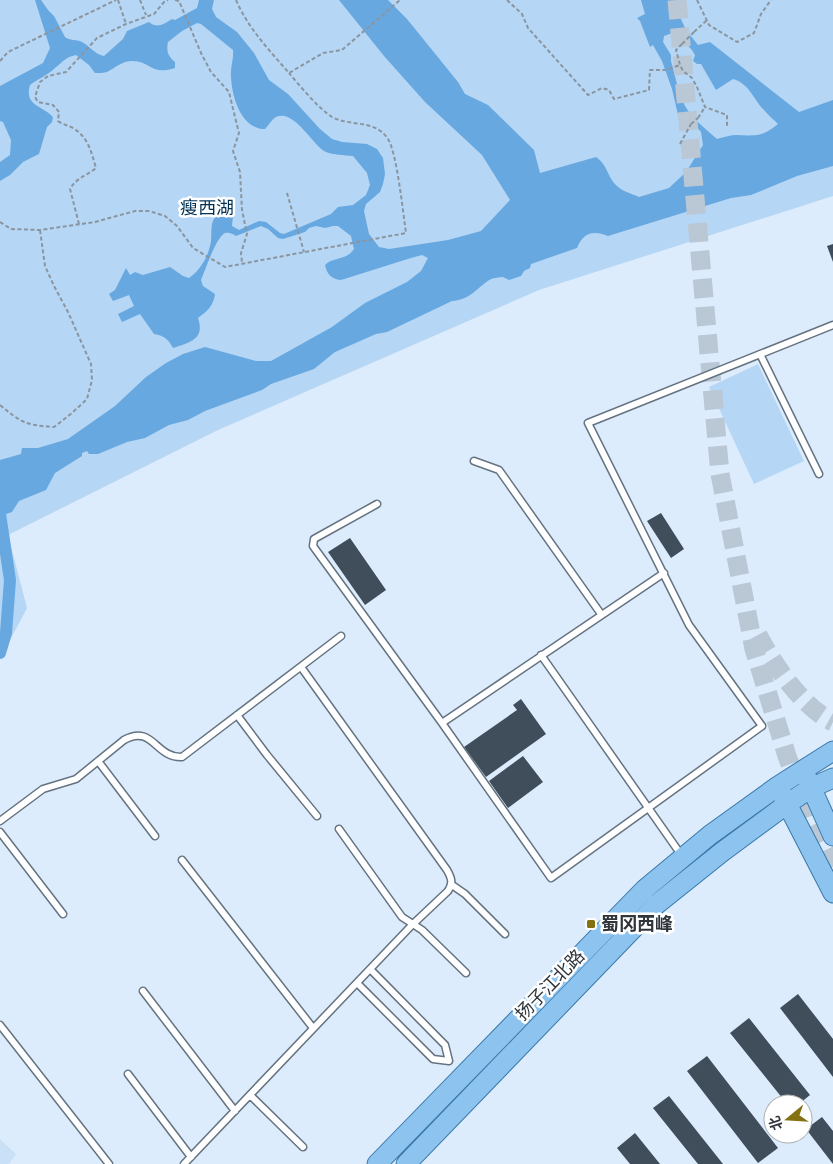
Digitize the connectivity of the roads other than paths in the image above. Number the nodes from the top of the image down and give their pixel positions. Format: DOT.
graph roads {
  1 [pos="833,326"];
  2 [pos="760,354"];
  3 [pos="474,461"];
  4 [pos="819,474"];
  5 [pos="377,504"];
  6 [pos="664,573"];
  7 [pos="601,614"];
  8 [pos="342,636"];
  9 [pos="541,655"];
  10 [pos="300,667"];
  11 [pos="237,715"];
  12 [pos="442,722"];
  13 [pos="833,751"];
  14 [pos="98,761"];
  15 [pos="804,769"];
  16 [pos="833,778"];
  17 [pos="778,786"];
  18 [pos="811,788"];
  19 [pos="787,804"];
  20 [pos="648,809"];
  21 [pos="318,816"];
  22 [pos="0,821"];
  23 [pos="339,829"];
  24 [pos="0,832"];
  25 [pos="155,836"];
  26 [pos="833,836"];
  27 [pos="683,857"];
  28 [pos="182,860"];
  29 [pos="452,885"];
  30 [pos="833,893"];
  31 [pos="62,914"];
  32 [pos="412,925"];
  33 [pos="505,934"];
  34 [pos="370,969"];
  35 [pos="466,972"];
  36 [pos="357,983"];
  37 [pos="143,991"];
  38 [pos="0,1024"];
  39 [pos="314,1028"];
  40 [pos="128,1074"];
  41 [pos="250,1096"];
  42 [pos="235,1111"];
  43 [pos="303,1147"];
  44 [pos="191,1157"];
  45 [pos="109,1164"];
  46 [pos="184,1164"];
  47 [pos="377,1164"];
  48 [pos="406,1164"];
  1 -- 2 [label="lane"];
  2 -- 4 [label="lane"];
  2 -- 6 [label="lane"];
  3 -- 7 [label="lane"];
  5 -- 12 [label="lane"];
  6 -- 7 [label="lane"];
  6 -- 20 [label="lane"];
  7 -- 9 [label="lane"];
  8 -- 10 [label="lane"];
  9 -- 12 [label="lane"];
  9 -- 20 [label="lane"];
  10 -- 11 [label="lane"];
  10 -- 29 [label="lane"];
  11 -- 14 [label="lane"];
  11 -- 21 [label="lane"];
  12 -- 20 [label="lane"];
  13 -- 15 [label="main road, 扬子江北路"];
  14 -- 22 [label="lane"];
  14 -- 25 [label="lane"];
  15 -- 17 [label="main road, 扬子江北路"];
  15 -- 18 [label="main road"];
  16 -- 18 [label="main road, 扬子江北路"];
  17 -- 19 [label="main road"];
  17 -- 27 [label="main road, 扬子江北路"];
  18 -- 19 [label="main road, 扬子江北路"];
  18 -- 26 [label="main road"];
  19 -- 30 [label="main road"];
  19 -- 48 [label="main road, 扬子江北路"];
  20 -- 27 [label="lane"];
  23 -- 32 [label="lane"];
  24 -- 31 [label="lane"];
  27 -- 47 [label="main road, 扬子江北路"];
  28 -- 39 [label="lane"];
  29 -- 32 [label="lane"];
  29 -- 33 [label="lane"];
  32 -- 34 [label="lane"];
  32 -- 35 [label="lane"];
  34 -- 36 [label="lane"];
  34 -- 36 [label="lane"];
  36 -- 39 [label="lane"];
  37 -- 42 [label="lane"];
  38 -- 45 [label="lane"];
  39 -- 41 [label="lane"];
  40 -- 44 [label="lane"];
  41 -- 42 [label="lane"];
  41 -- 43 [label="lane"];
  42 -- 44 [label="lane"];
  44 -- 46 [label="lane"];
}
